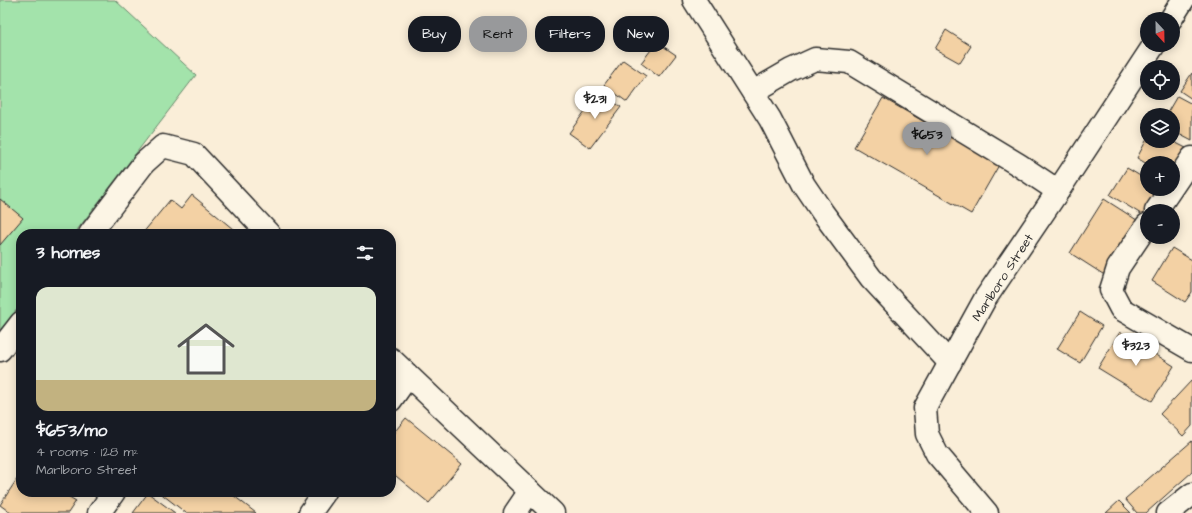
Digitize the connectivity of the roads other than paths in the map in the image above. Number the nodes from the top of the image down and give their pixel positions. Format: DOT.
graph roads {
  1 [pos="694,0"];
  2 [pos="1183,0"];
  3 [pos="1175,12"];
  4 [pos="1149,52"];
  5 [pos="753,92"];
  6 [pos="1192,158"];
  7 [pos="1180,176"];
  8 [pos="1058,192"];
  9 [pos="94,229"];
  10 [pos="264,229"];
  11 [pos="1140,235"];
  12 [pos="16,329"];
  13 [pos="0,350"];
  14 [pos="1192,350"];
  15 [pos="950,363"];
  16 [pos="396,364"];
  17 [pos="408,376"];
  18 [pos="396,393"];
  19 [pos="530,491"];
  20 [pos="1192,494"];
  21 [pos="110,497"];
  22 [pos="321,497"];
  23 [pos="99,513"];
  24 [pos="310,513"];
  25 [pos="515,513"];
  26 [pos="553,513"];
  27 [pos="987,513"];
  28 [pos="1168,513"];
  1 -- 5 [label="street"];
  2 -- 3 [label="street"];
  4 -- 8 [label="street, Marlboro Street"];
  5 -- 8 [label="street"];
  5 -- 15 [label="street"];
  6 -- 7 [label="street"];
  8 -- 15 [label="street, Marlboro Street"];
  9 -- 10 [label="street"];
  11 -- 14 [label="street"];
  12 -- 13 [label="street"];
  15 -- 27 [label="street, Marlboro Street"];
  16 -- 17 [label="street"];
  17 -- 18 [label="street"];
  17 -- 19 [label="street"];
  19 -- 25 [label="street"];
  19 -- 26 [label="street"];
  20 -- 28 [label="street"];
  21 -- 23 [label="street"];
  22 -- 24 [label="street"];
}
